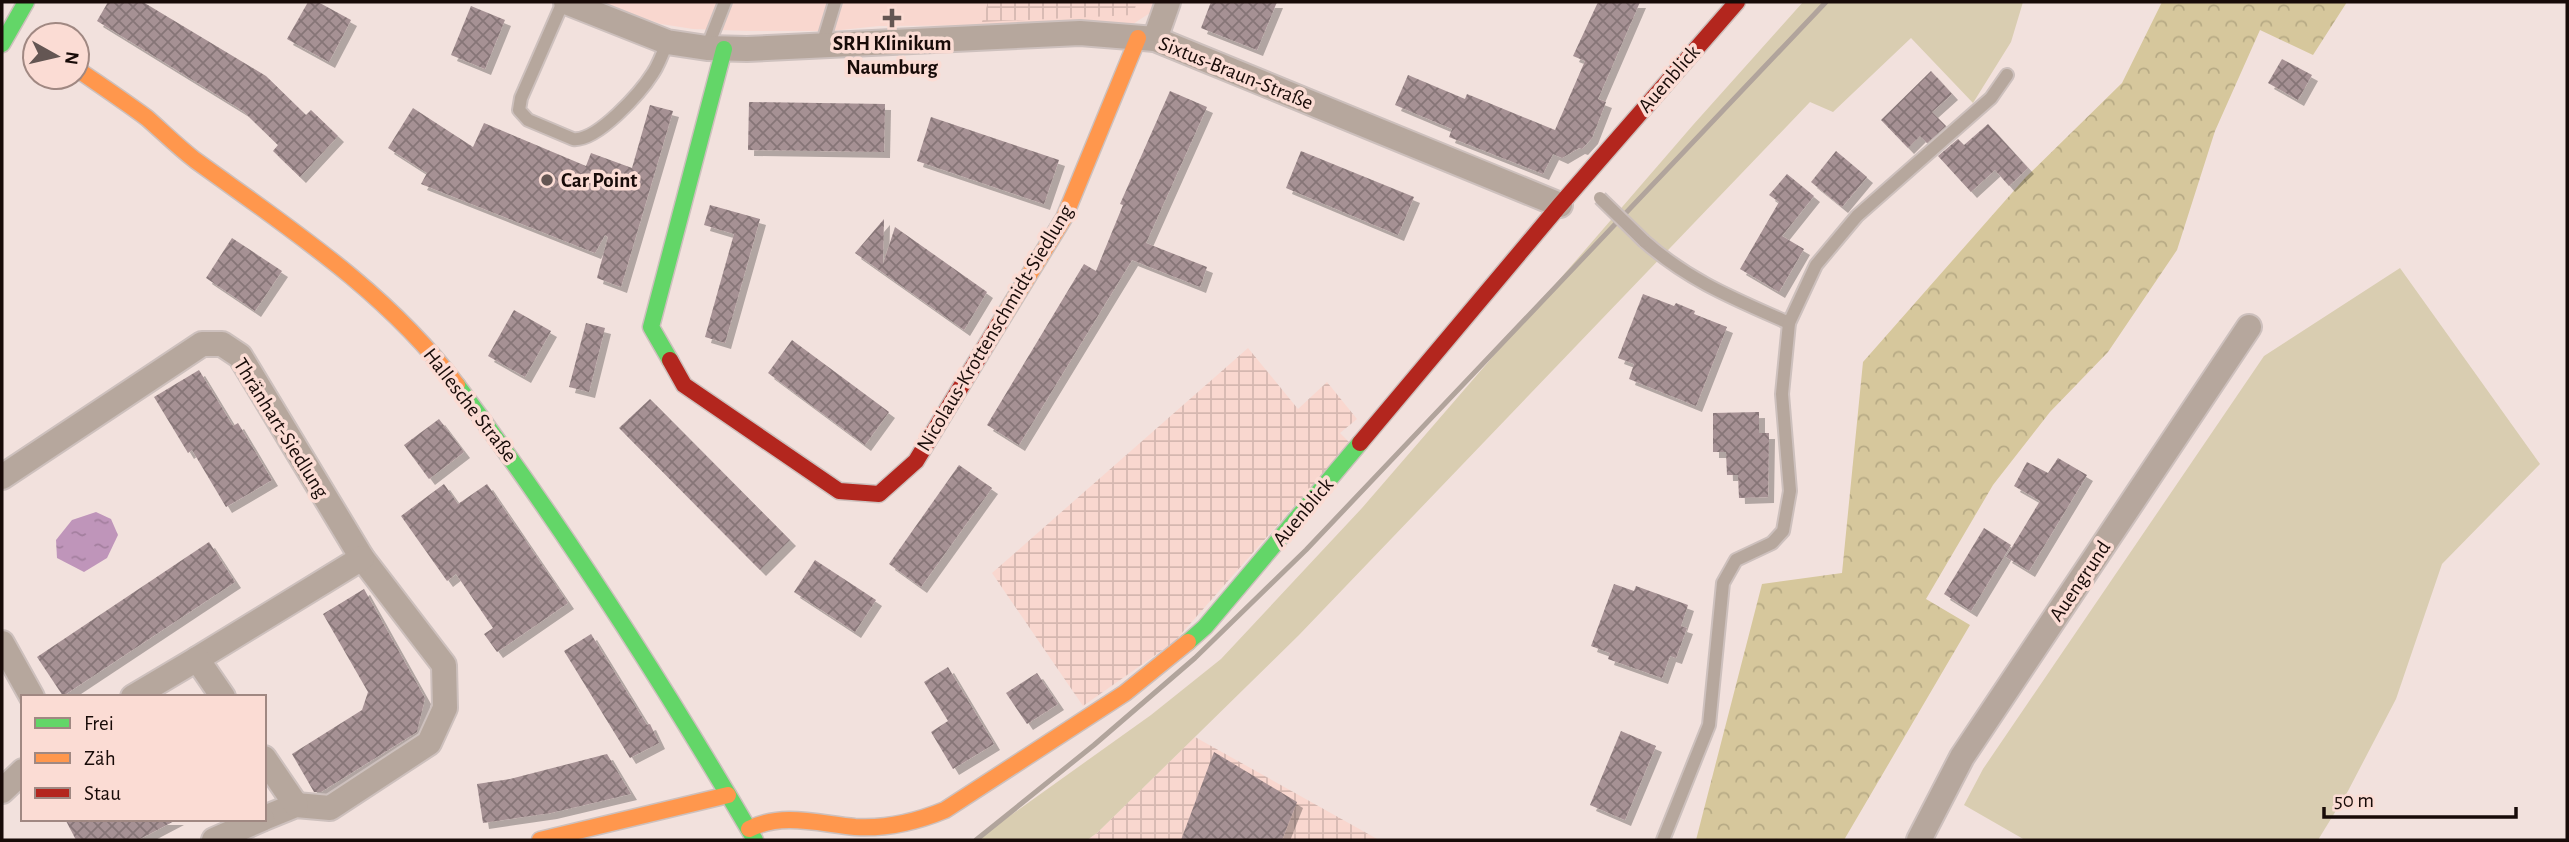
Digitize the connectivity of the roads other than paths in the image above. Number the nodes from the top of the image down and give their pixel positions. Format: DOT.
graph roads {
  1 [pos="26,2"];
  2 [pos="565,2"];
  3 [pos="725,2"];
  4 [pos="835,2"];
  5 [pos="1168,2"];
  6 [pos="1737,2"];
  7 [pos="14,23"];
  8 [pos="1146,38"];
  9 [pos="667,42"];
  10 [pos="2,44"];
  11 [pos="822,45"];
  12 [pos="715,48"];
  13 [pos="2007,75"];
  14 [pos="91,79"];
  15 [pos="1582,180"];
  16 [pos="1560,205"];
  17 [pos="1789,323"];
  18 [pos="2249,327"];
  19 [pos="2,477"];
  20 [pos="362,558"];
  21 [pos="2,643"];
  22 [pos="197,659"];
  23 [pos="31,695"];
  24 [pos="135,695"];
  25 [pos="222,695"];
  26 [pos="266,761"];
  27 [pos="21,773"];
  28 [pos="2,791"];
  29 [pos="729,795"];
  30 [pos="296,805"];
  31 [pos="266,818"];
  32 [pos="258,821"];
  33 [pos="752,834"];
  34 [pos="214,840"];
  35 [pos="540,840"];
  36 [pos="1663,840"];
  37 [pos="1919,840"];
  1 -- 7 [label="street"];
  2 -- 9 [label="street, Sixtus-Braun-Straße"];
  2 -- 9 [label="lane"];
  3 -- 12 [label="lane"];
  4 -- 11 [label="lane"];
  5 -- 8 [label="street"];
  6 -- 15 [label="street, Auenblick"];
  7 -- 10 [label="street"];
  8 -- 11 [label="street, Sixtus-Braun-Straße"];
  8 -- 12 [label="street, Nicolaus-Krottenschmidt-Siedlung"];
  8 -- 16 [label="street, Sixtus-Braun-Straße"];
  9 -- 12 [label="street, Sixtus-Braun-Straße"];
  11 -- 12 [label="street, Sixtus-Braun-Straße"];
  13 -- 17 [label="lane"];
  14 -- 29 [label="street, Hallesche Straße"];
  15 -- 16 [label="street, Auenblick"];
  15 -- 17 [label="lane, bridge"];
  16 -- 33 [label="street, Auenblick"];
  17 -- 36 [label="lane"];
  18 -- 37 [label="street, Auengrund"];
  19 -- 20 [label="street, Thränhart-Siedlung"];
  20 -- 22 [label="street"];
  20 -- 30 [label="street, Thränhart-Siedlung"];
  21 -- 23 [label="street"];
  22 -- 24 [label="street"];
  22 -- 25 [label="street"];
  26 -- 30 [label="street"];
  27 -- 28 [label="street"];
  29 -- 33 [label="street, Hallesche Straße"];
  29 -- 35 [label="street"];
  30 -- 31 [label="street, Thränhart-Siedlung"];
  32 -- 34 [label="street, Thränhart-Siedlung"];
}
